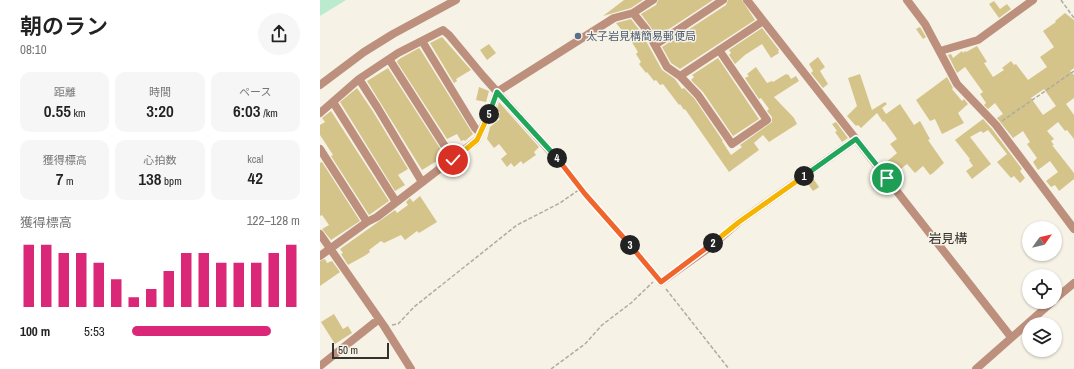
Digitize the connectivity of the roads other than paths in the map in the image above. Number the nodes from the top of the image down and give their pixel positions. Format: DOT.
graph roads {
  1 [pos="456,0"];
  2 [pos="653,0"];
  3 [pos="723,0"];
  4 [pos="747,0"];
  5 [pos="907,0"];
  6 [pos="1033,0"];
  7 [pos="633,13"];
  8 [pos="763,21"];
  9 [pos="422,41"];
  10 [pos="654,45"];
  11 [pos="719,50"];
  12 [pos="940,52"];
  13 [pos="389,59"];
  14 [pos="680,76"];
  15 [pos="359,78"];
  16 [pos="320,85"];
  17 [pos="497,92"];
  18 [pos="333,102"];
  19 [pos="320,113"];
  20 [pos="480,133"];
  21 [pos="856,139"];
  22 [pos="320,149"];
  23 [pos="453,160"];
  24 [pos="558,160"];
  25 [pos="422,182"];
  26 [pos="396,202"];
  27 [pos="367,222"];
  28 [pos="1074,229"];
  29 [pos="320,234"];
  30 [pos="330,249"];
  31 [pos="320,256"];
  32 [pos="661,282"];
  33 [pos="1074,283"];
  34 [pos="1062,293"];
  35 [pos="1044,309"];
  36 [pos="381,323"];
  37 [pos="1011,337"];
  38 [pos="320,366"];
  39 [pos="411,369"];
  40 [pos="976,369"];
  1 -- 16 [label="street"];
  2 -- 7 [label="street"];
  3 -- 10 [label="street"];
  4 -- 8 [label="street"];
  5 -- 12 [label="street"];
  6 -- 12 [label="street"];
  7 -- 10 [label="street"];
  7 -- 17 [label="street"];
  8 -- 11 [label="street"];
  8 -- 21 [label="street"];
  9 -- 13 [label="street"];
  9 -- 17 [label="street"];
  9 -- 20 [label="street"];
  10 -- 14 [label="street"];
  11 -- 14 [label="street"];
  11 -- 14 [label="street"];
  12 -- 28 [label="street"];
  13 -- 15 [label="street"];
  13 -- 23 [label="street"];
  15 -- 18 [label="street"];
  15 -- 25 [label="street"];
  17 -- 20 [label="street"];
  17 -- 24 [label="street"];
  18 -- 19 [label="street"];
  18 -- 26 [label="street"];
  20 -- 23 [label="street"];
  21 -- 32 [label="street"];
  21 -- 37 [label="street"];
  22 -- 27 [label="street"];
  23 -- 25 [label="street"];
  25 -- 26 [label="street"];
  26 -- 27 [label="street"];
  27 -- 30 [label="street"];
  29 -- 30 [label="street"];
  30 -- 31 [label="street"];
  30 -- 36 [label="street"];
  33 -- 34 [label="street"];
  35 -- 37 [label="street"];
  36 -- 38 [label="street"];
  36 -- 39 [label="street"];
  37 -- 40 [label="street"];
}
